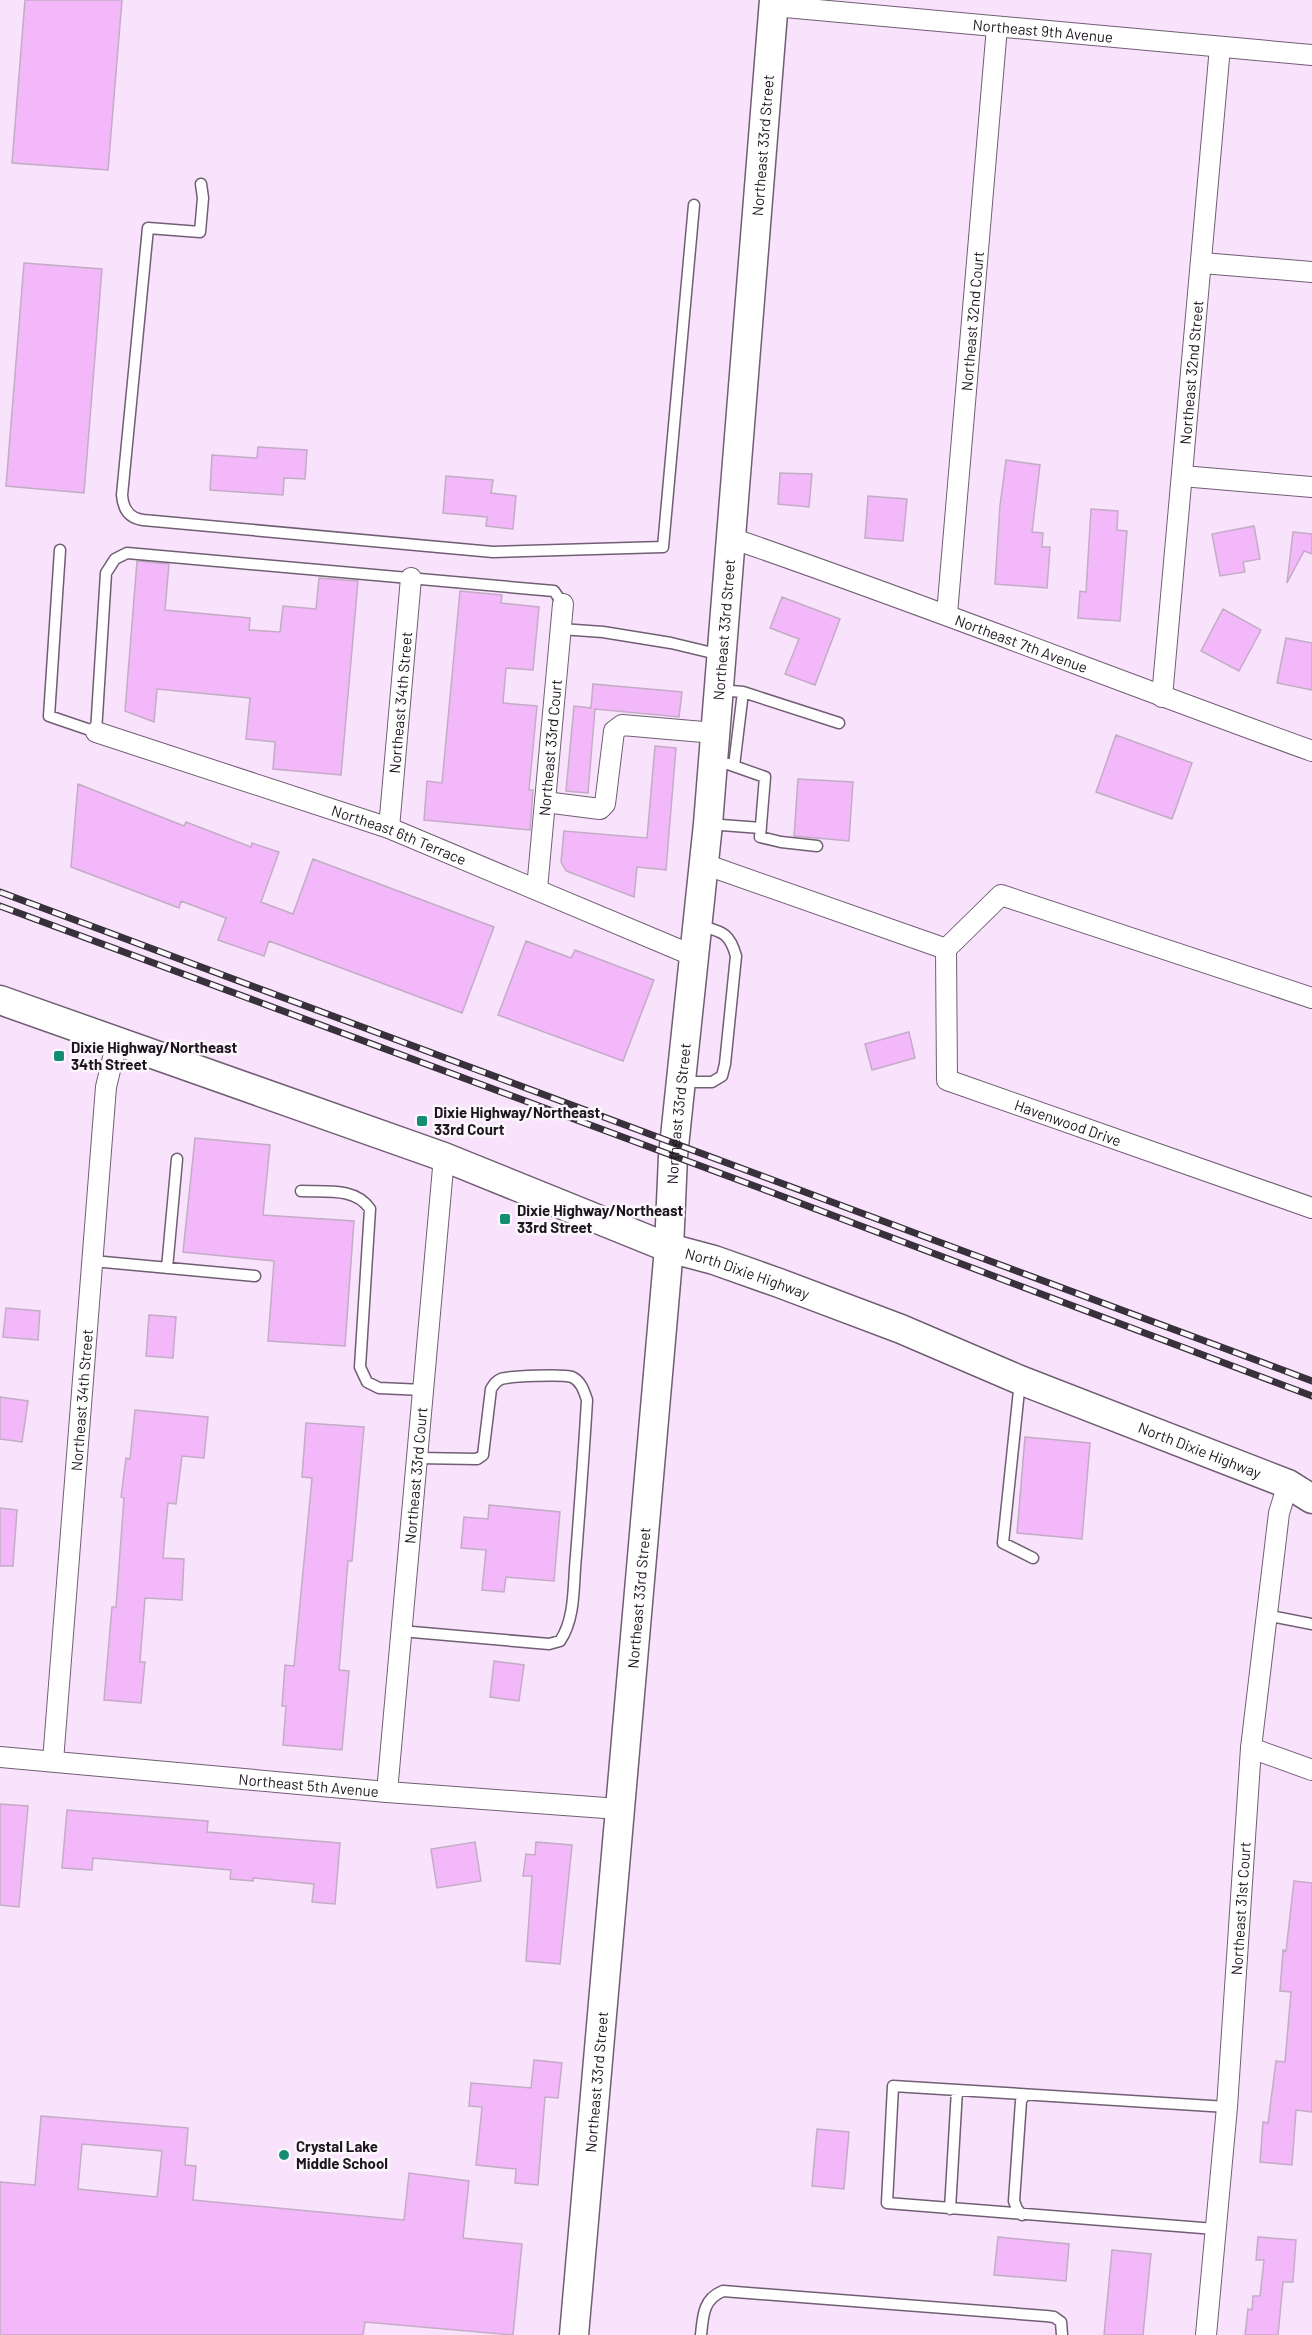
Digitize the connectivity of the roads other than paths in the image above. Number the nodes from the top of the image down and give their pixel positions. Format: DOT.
graph roads {
  1 [pos="774,3"];
  2 [pos="997,27"];
  3 [pos="1220,47"];
  4 [pos="1312,55"];
  5 [pos="201,184"];
  6 [pos="694,205"];
  7 [pos="1202,262"];
  8 [pos="1312,272"];
  9 [pos="1182,476"];
  10 [pos="1312,487"];
  11 [pos="731,538"];
  12 [pos="60,550"];
  13 [pos="411,578"];
  14 [pos="563,604"];
  15 [pos="947,614"];
  16 [pos="561,629"];
  17 [pos="722,655"];
  18 [pos="731,691"];
  19 [pos="1162,697"];
  20 [pos="839,723"];
  21 [pos="96,732"];
  22 [pos="715,733"];
  23 [pos="1312,751"];
  24 [pos="723,764"];
  25 [pos="545,802"];
  26 [pos="708,824"];
  27 [pos="389,828"];
  28 [pos="761,828"];
  29 [pos="817,846"];
  30 [pos="704,864"];
  31 [pos="537,889"];
  32 [pos="698,925"];
  33 [pos="946,949"];
  34 [pos="694,956"];
  35 [pos="1312,998"];
  36 [pos="0,1000"];
  37 [pos="117,1041"];
  38 [pos="681,1082"];
  39 [pos="444,1157"];
  40 [pos="177,1159"];
  41 [pos="301,1191"];
  42 [pos="1312,1208"];
  43 [pos="669,1248"];
  44 [pos="93,1261"];
  45 [pos="166,1268"];
  46 [pos="255,1276"];
  47 [pos="1020,1380"];
  48 [pos="423,1390"];
  49 [pos="417,1458"];
  50 [pos="1300,1482"];
  51 [pos="1312,1498"];
  52 [pos="1033,1558"];
  53 [pos="1265,1615"];
  54 [pos="1312,1624"];
  55 [pos="401,1631"];
  56 [pos="1251,1748"];
  57 [pos="0,1757"];
  58 [pos="53,1761"];
  59 [pos="1312,1770"];
  60 [pos="387,1792"];
  61 [pos="619,1809"];
  62 [pos="957,2090"];
  63 [pos="1026,2095"];
  64 [pos="1227,2107"];
  65 [pos="950,2209"];
  66 [pos="1022,2215"];
  67 [pos="1215,2229"];
  68 [pos="574,2335"];
  69 [pos="701,2335"];
  70 [pos="1062,2335"];
  71 [pos="1206,2335"];
  1 -- 2 [label="street, Northeast 9th Avenue"];
  1 -- 11 [label="street, Northeast 33rd Street"];
  2 -- 3 [label="street, Northeast 9th Avenue"];
  2 -- 15 [label="street, Northeast 32nd Court"];
  3 -- 4 [label="street, Northeast 9th Avenue"];
  3 -- 7 [label="street, Northeast 32nd Street"];
  5 -- 6 [label="lane"];
  7 -- 8 [label="street"];
  7 -- 9 [label="street, Northeast 32nd Street"];
  9 -- 10 [label="street"];
  9 -- 19 [label="street, Northeast 32nd Street"];
  11 -- 15 [label="street, Northeast 7th Avenue"];
  11 -- 17 [label="street, Northeast 33rd Street"];
  12 -- 21 [label="lane"];
  13 -- 14 [label="lane"];
  13 -- 21 [label="lane"];
  13 -- 27 [label="street, Northeast 34th Street"];
  14 -- 16 [label="street, Northeast 33rd Court"];
  15 -- 19 [label="street, Northeast 7th Avenue"];
  16 -- 17 [label="lane"];
  16 -- 25 [label="street, Northeast 33rd Court"];
  17 -- 18 [label="street, Northeast 33rd Street"];
  18 -- 20 [label="lane"];
  18 -- 22 [label="street, Northeast 33rd Street"];
  18 -- 24 [label="lane"];
  19 -- 23 [label="street, Northeast 7th Avenue"];
  21 -- 27 [label="street, Northeast 6th Terrace"];
  22 -- 24 [label="street, Northeast 33rd Street"];
  22 -- 25 [label="street"];
  24 -- 26 [label="street, Northeast 33rd Street"];
  24 -- 28 [label="lane"];
  25 -- 31 [label="street, Northeast 33rd Court"];
  26 -- 28 [label="lane"];
  26 -- 30 [label="street, Northeast 33rd Street"];
  27 -- 31 [label="street, Northeast 6th Terrace"];
  28 -- 29 [label="lane"];
  30 -- 32 [label="street, Northeast 33rd Street"];
  30 -- 33 [label="street"];
  31 -- 34 [label="street, Northeast 6th Terrace"];
  32 -- 34 [label="street, Northeast 33rd Street"];
  32 -- 38 [label="lane"];
  33 -- 35 [label="street"];
  33 -- 42 [label="street, Havenwood Drive"];
  34 -- 38 [label="street, Northeast 33rd Street"];
  36 -- 37 [label="street, North Dixie Highway"];
  37 -- 39 [label="street, North Dixie Highway"];
  37 -- 44 [label="street, Northeast 34th Street"];
  38 -- 43 [label="street, Northeast 33rd Street"];
  39 -- 43 [label="street, North Dixie Highway"];
  39 -- 48 [label="street, Northeast 33rd Court"];
  40 -- 45 [label="lane"];
  41 -- 48 [label="lane"];
  43 -- 47 [label="street, North Dixie Highway"];
  43 -- 61 [label="street, Northeast 33rd Street"];
  44 -- 45 [label="lane"];
  44 -- 58 [label="street, Northeast 34th Street"];
  45 -- 46 [label="lane"];
  47 -- 50 [label="street, North Dixie Highway"];
  47 -- 52 [label="lane"];
  48 -- 49 [label="street, Northeast 33rd Court"];
  49 -- 55 [label="street, Northeast 33rd Court"];
  49 -- 55 [label="lane"];
  50 -- 51 [label="street, North Dixie Highway"];
  50 -- 53 [label="street, Northeast 31st Court"];
  53 -- 54 [label="lane"];
  53 -- 56 [label="street, Northeast 31st Court"];
  55 -- 60 [label="street, Northeast 33rd Court"];
  56 -- 59 [label="street"];
  56 -- 64 [label="street, Northeast 31st Court"];
  57 -- 58 [label="street, Northeast 5th Avenue"];
  58 -- 60 [label="street, Northeast 5th Avenue"];
  60 -- 61 [label="street, Northeast 5th Avenue"];
  61 -- 68 [label="street, Northeast 33rd Street"];
  62 -- 63 [label="lane"];
  62 -- 65 [label="lane"];
  62 -- 65 [label="lane"];
  63 -- 64 [label="lane"];
  63 -- 66 [label="lane"];
  64 -- 67 [label="street, Northeast 31st Court"];
  65 -- 66 [label="lane"];
  66 -- 67 [label="lane"];
  67 -- 71 [label="street, Northeast 31st Court"];
  69 -- 70 [label="lane"];
}
